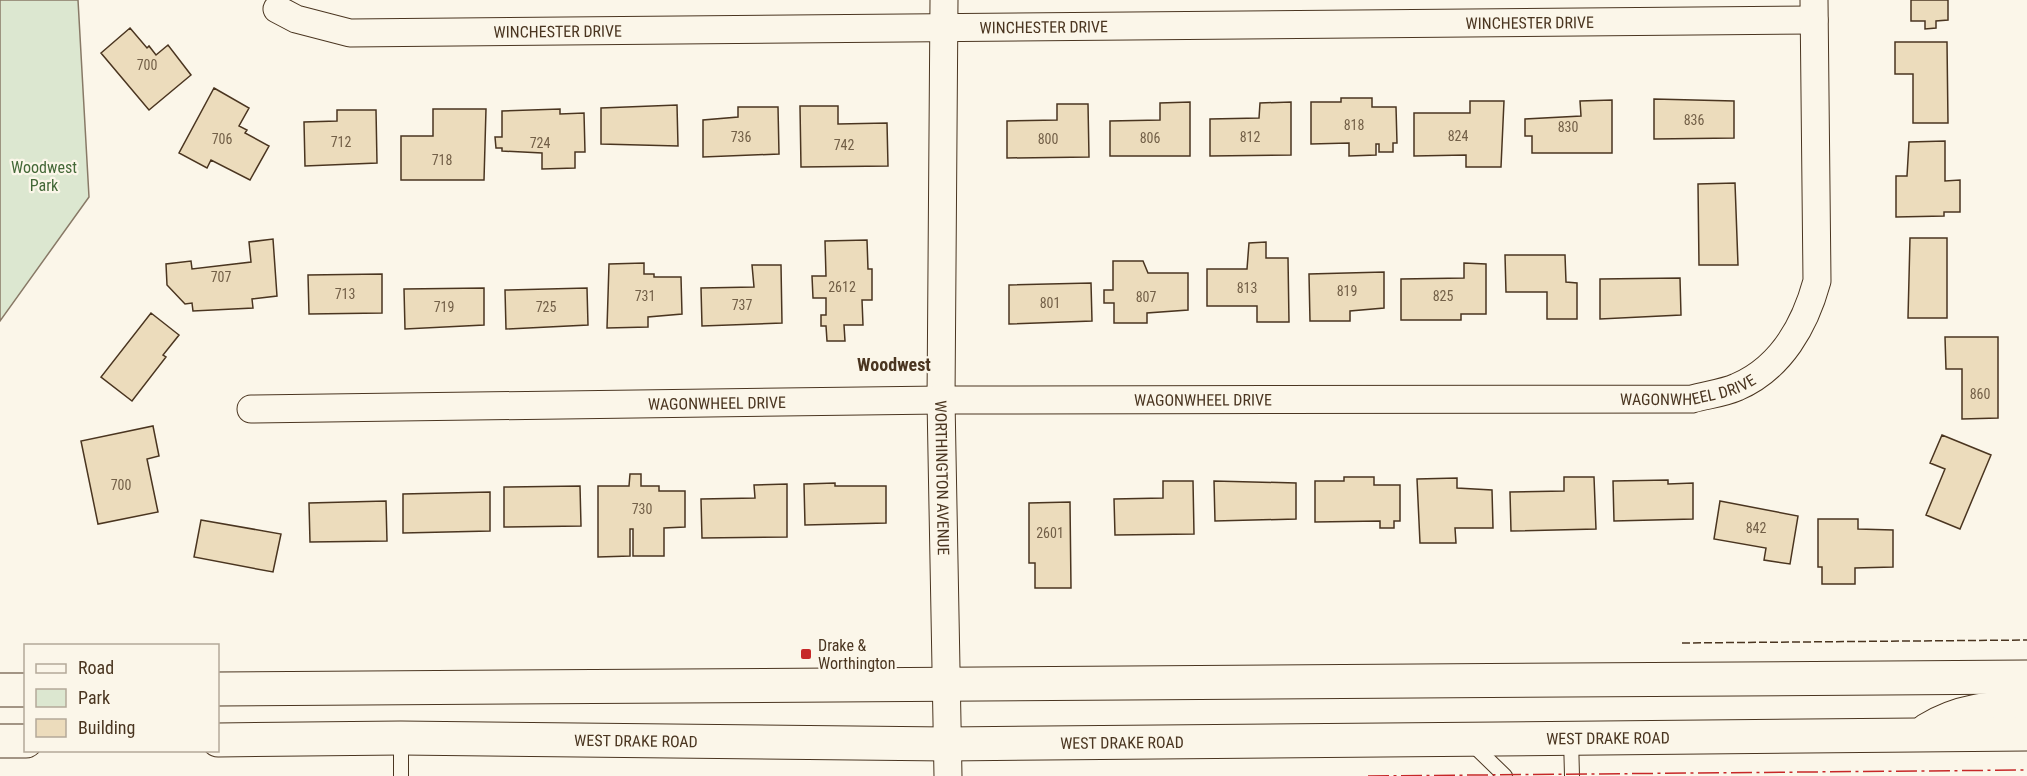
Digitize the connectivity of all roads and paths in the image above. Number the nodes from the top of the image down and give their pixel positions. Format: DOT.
graph roads {
  1 [pos="944,0"];
  2 [pos="277,9"];
  3 [pos="1814,10"];
  4 [pos="945,27"];
  5 [pos="941,400"];
  6 [pos="251,409"];
  7 [pos="2027,677"];
  8 [pos="947,684"];
  9 [pos="219,689"];
  10 [pos="0,690"];
  11 [pos="24,690"];
  12 [pos="2027,707"];
  13 [pos="2027,734"];
  14 [pos="1921,735"];
  15 [pos="401,738"];
  16 [pos="1465,738"];
  17 [pos="1571,738"];
  18 [pos="219,740"];
  19 [pos="0,741"];
  20 [pos="24,741"];
  21 [pos="947,760"];
  22 [pos="401,776"];
  23 [pos="1505,776"];
  24 [pos="1572,776"];
  1 -- 4 [label="street, WORTHINGTON AVENUE"];
  2 -- 4 [label="street, WINCHESTER DRIVE"];
  3 -- 4 [label="street, WINCHESTER DRIVE"];
  3 -- 5 [label="street, WAGONWHEEL DRIVE"];
  4 -- 5 [label="street, WORTHINGTON AVENUE"];
  5 -- 6 [label="street, WAGONWHEEL DRIVE"];
  5 -- 8 [label="street, WORTHINGTON AVENUE"];
  7 -- 8 [label="main road"];
  8 -- 9 [label="main road"];
  8 -- 21 [label="street, WORTHINGTON AVENUE"];
  10 -- 11 [label="main road"];
  12 -- 14 [label="main road"];
  13 -- 14 [label="main road, WEST DRAKE ROAD"];
  14 -- 17 [label="main road, WEST DRAKE ROAD"];
  15 -- 18 [label="main road, WEST DRAKE ROAD"];
  15 -- 21 [label="main road, WEST DRAKE ROAD"];
  15 -- 22 [label="lane"];
  16 -- 17 [label="main road, WEST DRAKE ROAD"];
  16 -- 21 [label="main road, WEST DRAKE ROAD"];
  16 -- 23 [label="lane"];
  17 -- 24 [label="lane"];
  19 -- 20 [label="main road"];
}
